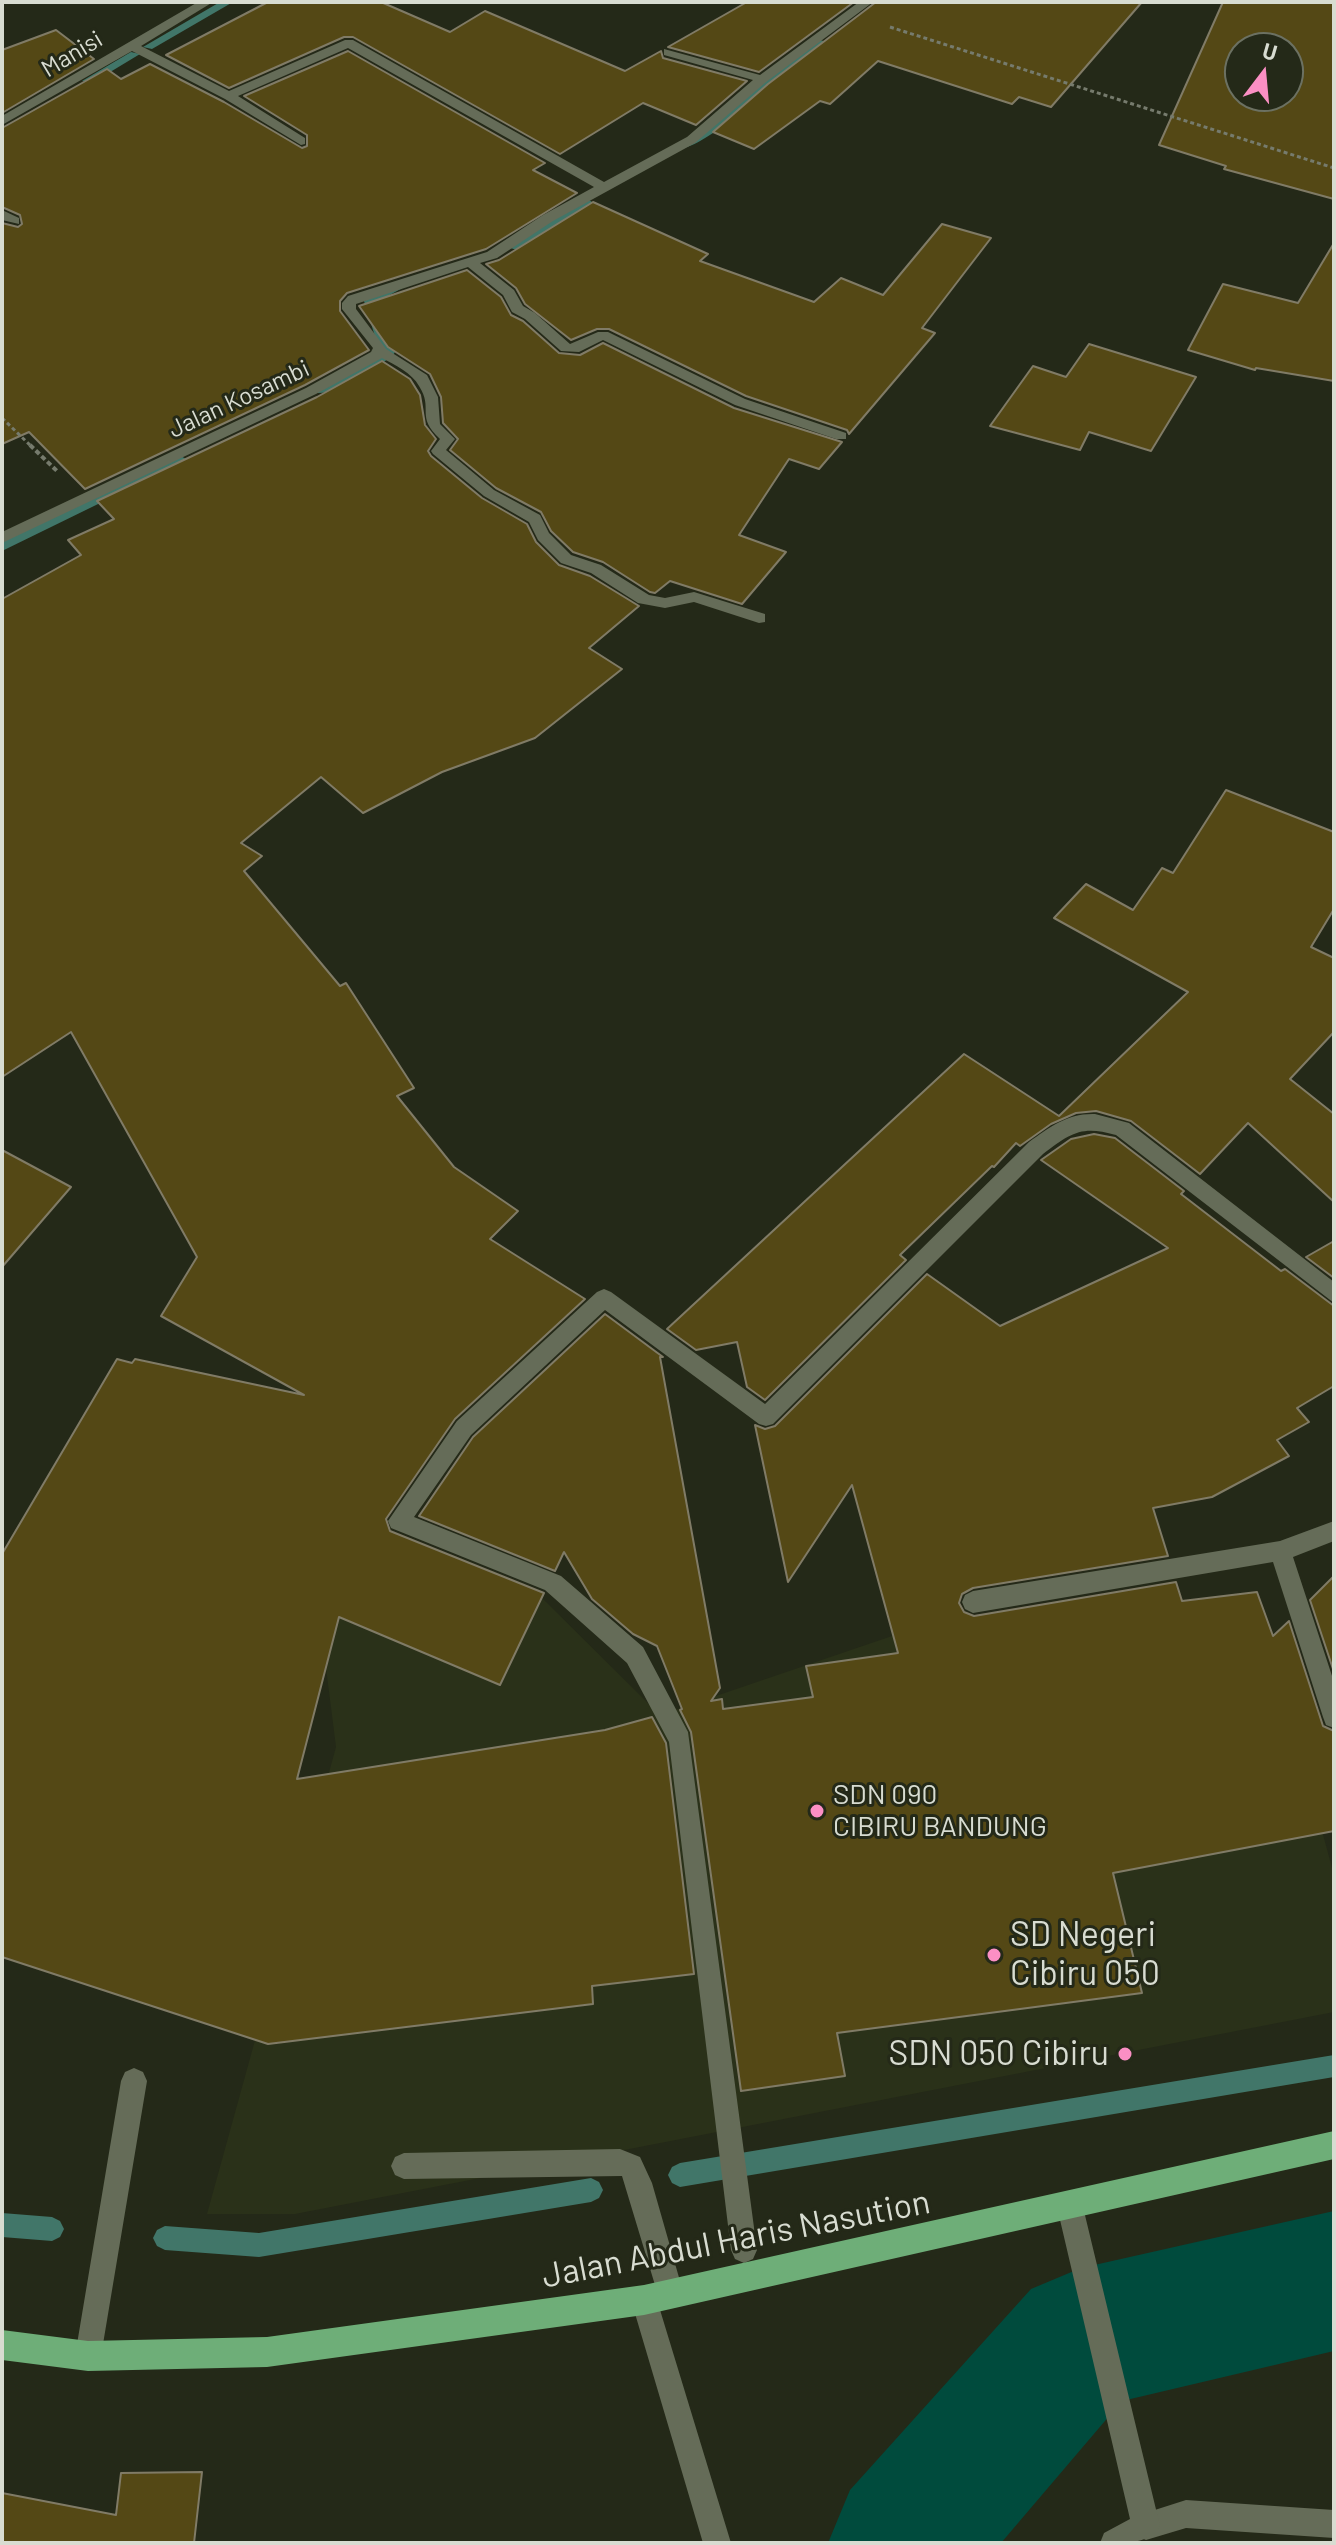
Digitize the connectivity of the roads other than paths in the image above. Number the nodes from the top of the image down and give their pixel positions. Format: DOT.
graph roads {
  1 [pos="173,2"];
  2 [pos="207,2"];
  3 [pos="867,2"];
  4 [pos="185,14"];
  5 [pos="130,45"];
  6 [pos="668,52"];
  7 [pos="762,79"];
  8 [pos="229,96"];
  9 [pos="2,121"];
  10 [pos="301,141"];
  11 [pos="605,188"];
  12 [pos="472,263"];
  13 [pos="381,352"];
  14 [pos="841,436"];
  15 [pos="2,538"];
  16 [pos="759,618"];
  17 [pos="1334,1294"];
  18 [pos="1334,1531"];
  19 [pos="1280,1551"];
  20 [pos="973,1602"];
  21 [pos="1334,1717"];
  22 [pos="134,2081"];
  23 [pos="1334,2145"];
  24 [pos="404,2166"];
  25 [pos="1070,2207"];
  26 [pos="744,2250"];
  27 [pos="657,2298"];
  28 [pos="2,2345"];
  29 [pos="88,2356"];
  30 [pos="1334,2524"];
  31 [pos="1146,2526"];
  32 [pos="717,2543"];
  33 [pos="1114,2543"];
  1 -- 4 [label="street"];
  2 -- 4 [label="street, Manisi"];
  3 -- 7 [label="street"];
  4 -- 5 [label="street, Manisi"];
  5 -- 8 [label="street"];
  5 -- 9 [label="street, Manisi"];
  6 -- 7 [label="street"];
  7 -- 11 [label="street"];
  8 -- 10 [label="street"];
  8 -- 11 [label="street"];
  11 -- 12 [label="street"];
  12 -- 13 [label="street"];
  12 -- 14 [label="street"];
  13 -- 15 [label="street, Jalan Kosambi"];
  13 -- 16 [label="street"];
  17 -- 26 [label="street"];
  18 -- 19 [label="street"];
  19 -- 20 [label="street"];
  19 -- 21 [label="street"];
  22 -- 29 [label="street"];
  23 -- 25 [label="highway, Jalan Abdul Haris Nasution"];
  24 -- 27 [label="street"];
  25 -- 27 [label="highway, Jalan Abdul Haris Nasution"];
  25 -- 31 [label="street"];
  27 -- 29 [label="highway, Jalan Abdul Haris Nasution"];
  27 -- 32 [label="street"];
  28 -- 29 [label="highway, Jalan Abdul Haris Nasution"];
  30 -- 31 [label="street"];
  31 -- 33 [label="street"];
}
